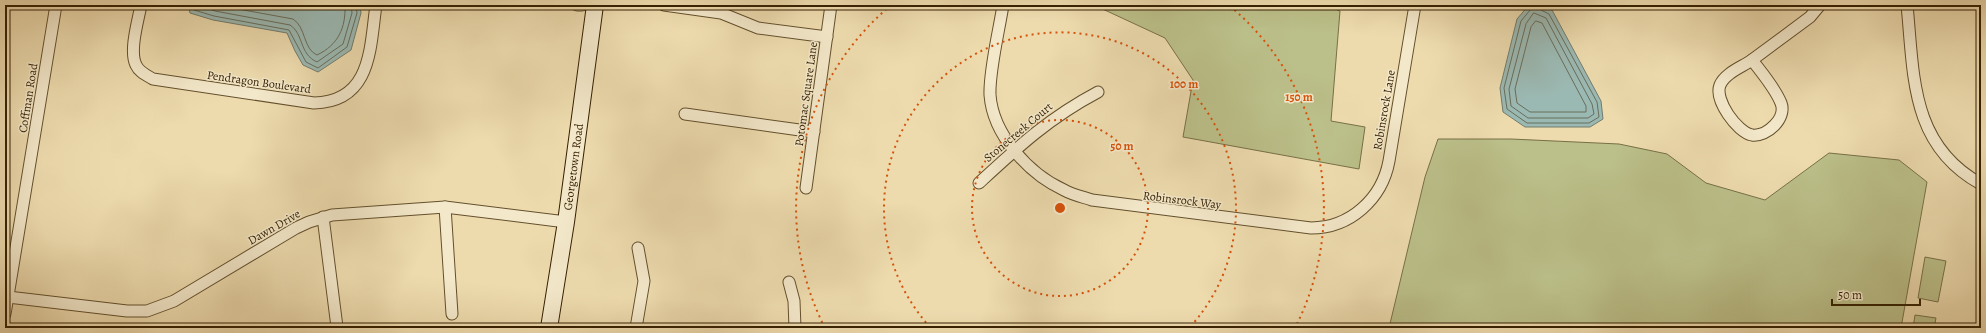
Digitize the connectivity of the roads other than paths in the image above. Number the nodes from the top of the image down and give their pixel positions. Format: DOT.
graph roads {
  1 [pos="56,5"];
  2 [pos="141,5"];
  3 [pos="376,5"];
  4 [pos="577,5"];
  5 [pos="582,5"];
  6 [pos="594,5"];
  7 [pos="664,5"];
  8 [pos="831,5"];
  9 [pos="1003,5"];
  10 [pos="1415,5"];
  11 [pos="1820,5"];
  12 [pos="1907,5"];
  13 [pos="827,37"];
  14 [pos="1752,60"];
  15 [pos="1098,92"];
  16 [pos="685,114"];
  17 [pos="814,132"];
  18 [pos="1015,150"];
  19 [pos="979,183"];
  20 [pos="1981,184"];
  21 [pos="806,188"];
  22 [pos="445,207"];
  23 [pos="1359,211"];
  24 [pos="323,217"];
  25 [pos="566,222"];
  26 [pos="638,248"];
  27 [pos="789,282"];
  28 [pos="8,297"];
  29 [pos="5,314"];
  30 [pos="452,314"];
  31 [pos="337,328"];
  32 [pos="549,328"];
  33 [pos="636,328"];
  34 [pos="795,328"];
  1 -- 28 [label="street, Coffman Road"];
  2 -- 3 [label="street, Pendragon Boulevard"];
  4 -- 5 [label="street"];
  6 -- 25 [label="main road, Georgetown Road"];
  7 -- 13 [label="street"];
  8 -- 13 [label="street, Potomac Square Lane"];
  9 -- 18 [label="street, Robinsrock Way"];
  10 -- 23 [label="street, Robinsrock Lane"];
  11 -- 14 [label="street"];
  12 -- 20 [label="street"];
  13 -- 17 [label="street, Potomac Square Lane"];
  14 -- 14 [label="street"];
  15 -- 18 [label="street, Stonecreek Court"];
  16 -- 17 [label="street"];
  17 -- 21 [label="street, Potomac Square Lane"];
  18 -- 19 [label="street, Stonecreek Court"];
  18 -- 23 [label="street, Robinsrock Way"];
  22 -- 24 [label="street, Dawn Drive"];
  22 -- 25 [label="street, Dawn Drive"];
  22 -- 30 [label="street"];
  24 -- 28 [label="street, Dawn Drive"];
  24 -- 31 [label="street"];
  25 -- 32 [label="main road, Georgetown Road"];
  26 -- 33 [label="street"];
  27 -- 34 [label="street"];
  28 -- 29 [label="street, Coffman Road"];
}
